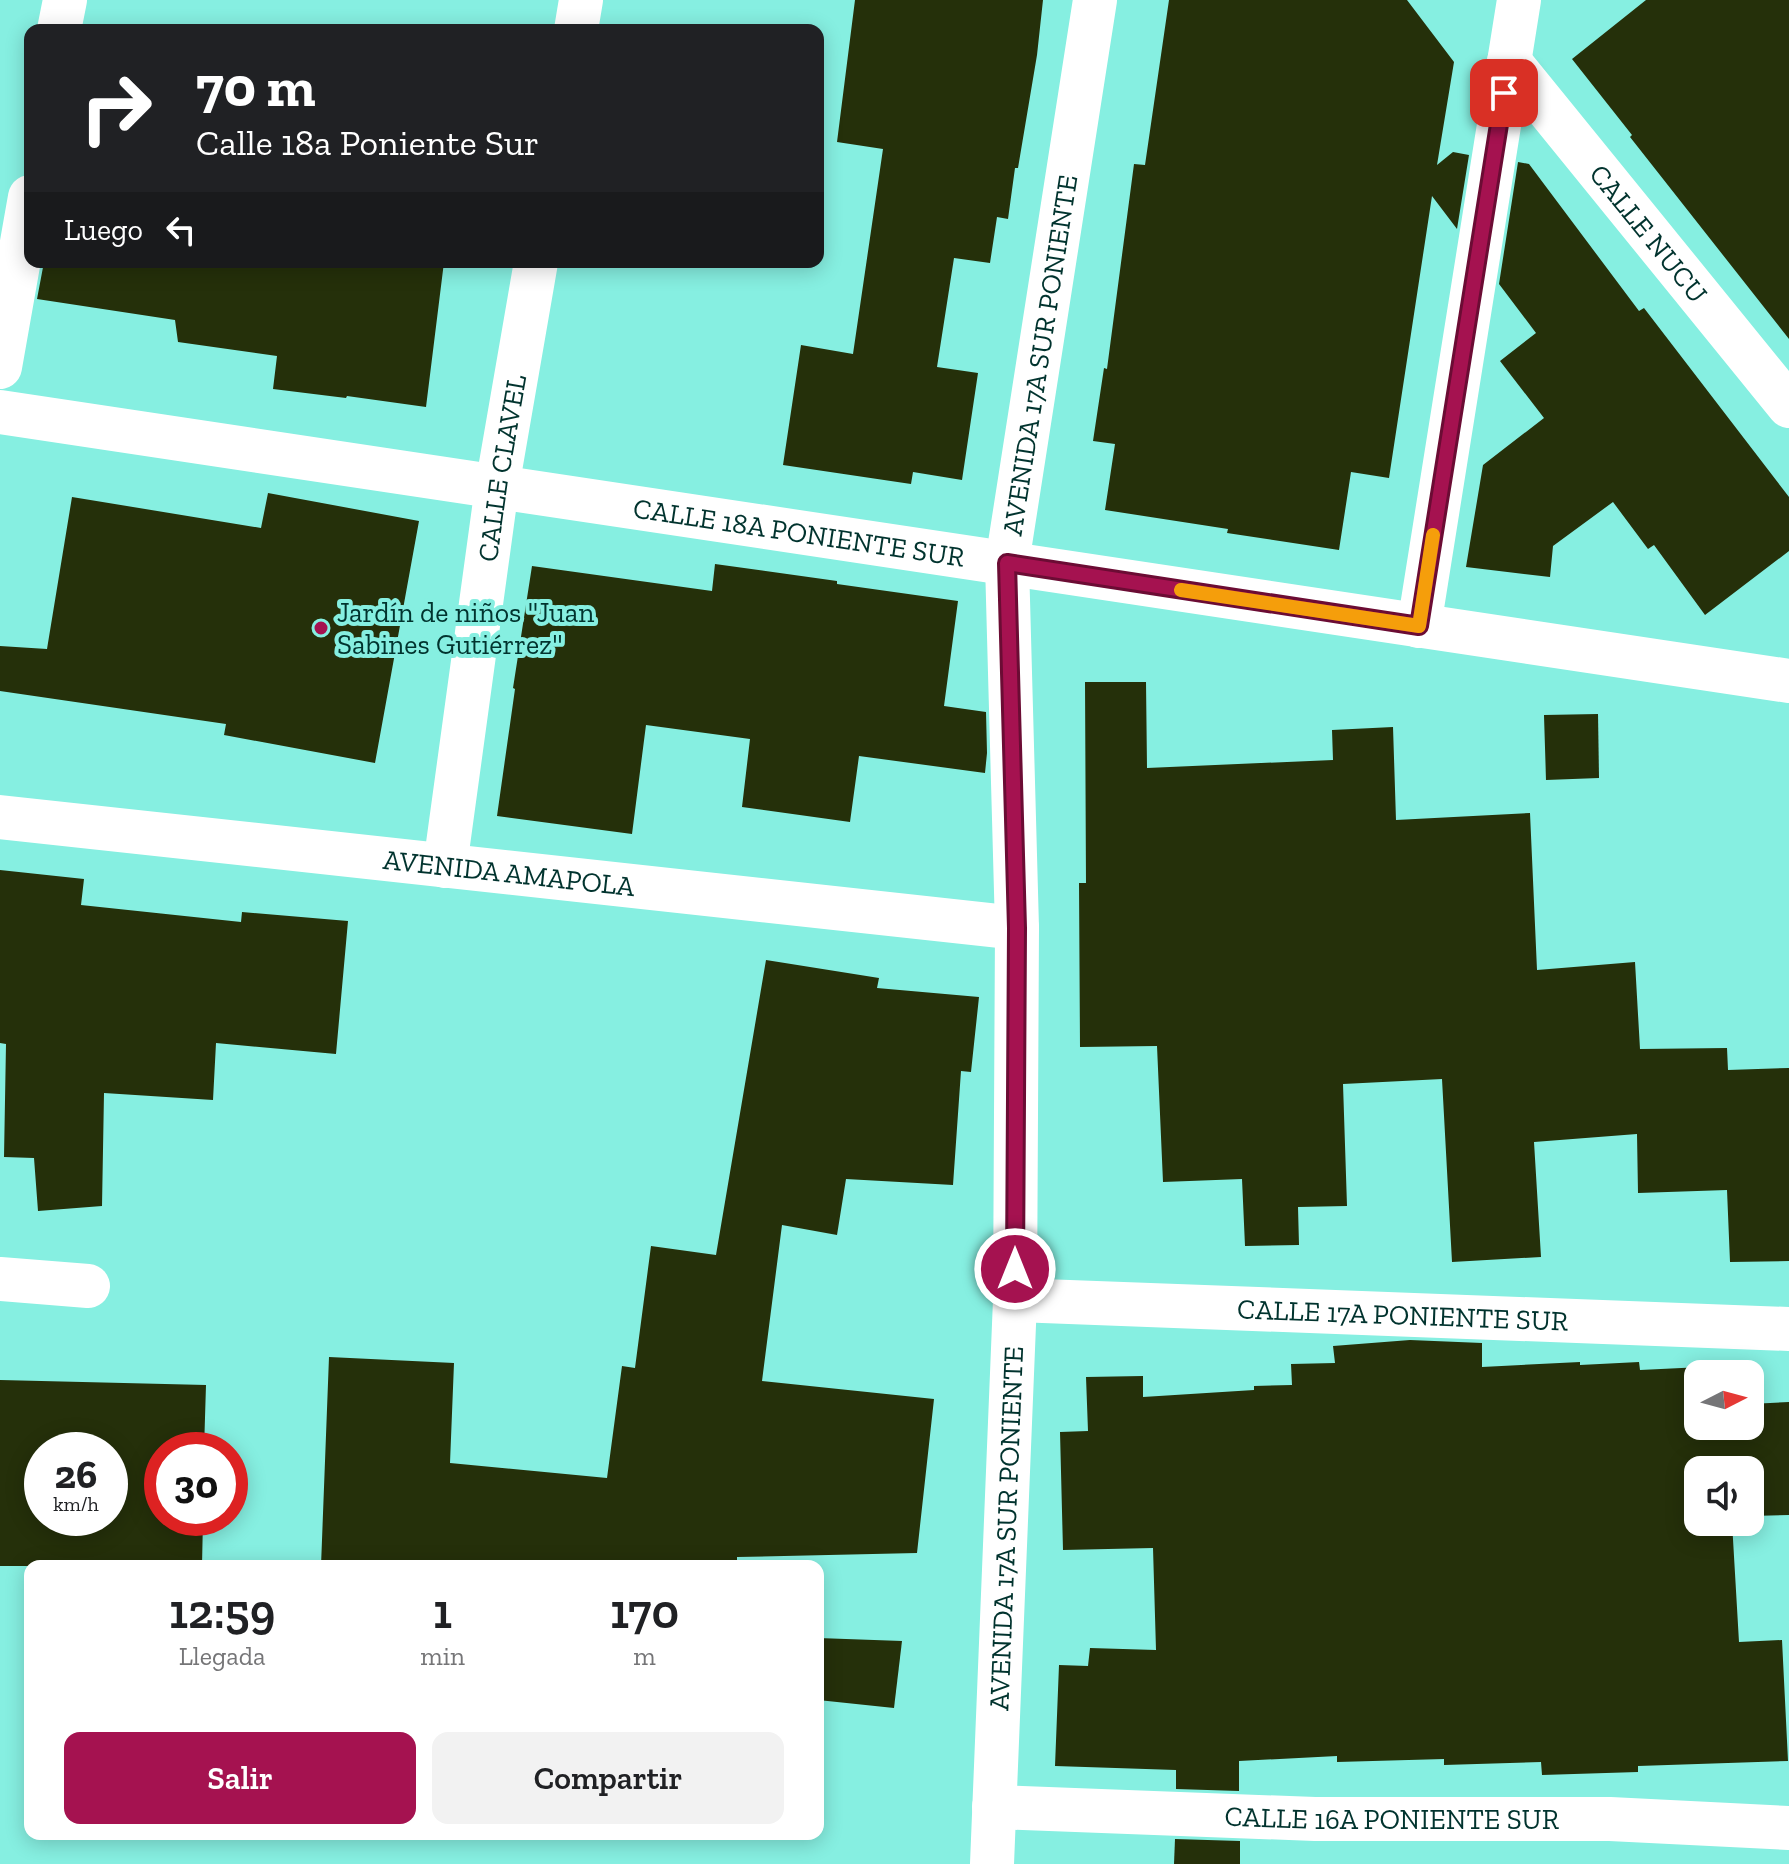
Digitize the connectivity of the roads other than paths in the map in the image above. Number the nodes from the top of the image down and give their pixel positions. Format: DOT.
graph roads {
  1 [pos="65,0"];
  2 [pos="581,0"];
  3 [pos="1095,0"];
  4 [pos="1519,0"];
  5 [pos="60,24"];
  6 [pos="577,24"];
  7 [pos="1509,61"];
  8 [pos="24,231"];
  9 [pos="535,268"];
  10 [pos="0,367"];
  11 [pos="1789,406"];
  12 [pos="0,412"];
  13 [pos="497,487"];
  14 [pos="1007,563"];
  15 [pos="1419,626"];
  16 [pos="1789,681"];
  17 [pos="0,817"];
  18 [pos="445,866"];
  19 [pos="1017,928"];
  20 [pos="0,1279"];
  21 [pos="88,1286"];
  22 [pos="1015,1300"];
  23 [pos="1789,1329"];
  24 [pos="994,1807"];
  25 [pos="1789,1828"];
  26 [pos="992,1864"];
  1 -- 5 [label="street"];
  2 -- 6 [label="street"];
  3 -- 14 [label="street, AVENIDA 17A SUR PONIENTE"];
  4 -- 7 [label="street"];
  7 -- 11 [label="street, CALLE NUCU"];
  7 -- 15 [label="street"];
  8 -- 10 [label="street"];
  9 -- 13 [label="street, CALLE CLAVEL"];
  12 -- 13 [label="street, CALLE 18A PONIENTE SUR"];
  13 -- 14 [label="street, CALLE 18A PONIENTE SUR"];
  13 -- 18 [label="street, CALLE CLAVEL"];
  14 -- 15 [label="street, CALLE 18A PONIENTE SUR"];
  14 -- 19 [label="street, AVENIDA 17A SUR PONIENTE"];
  15 -- 16 [label="street, CALLE 18A PONIENTE SUR"];
  17 -- 18 [label="street, AVENIDA AMAPOLA"];
  18 -- 19 [label="street, AVENIDA AMAPOLA"];
  19 -- 22 [label="street, AVENIDA 17A SUR PONIENTE"];
  20 -- 21 [label="street"];
  22 -- 23 [label="street, CALLE 17A PONIENTE SUR"];
  22 -- 24 [label="street, AVENIDA 17A SUR PONIENTE"];
  24 -- 25 [label="street, CALLE 16A PONIENTE SUR"];
  24 -- 26 [label="street, AVENIDA 17A SUR PONIENTE"];
}
